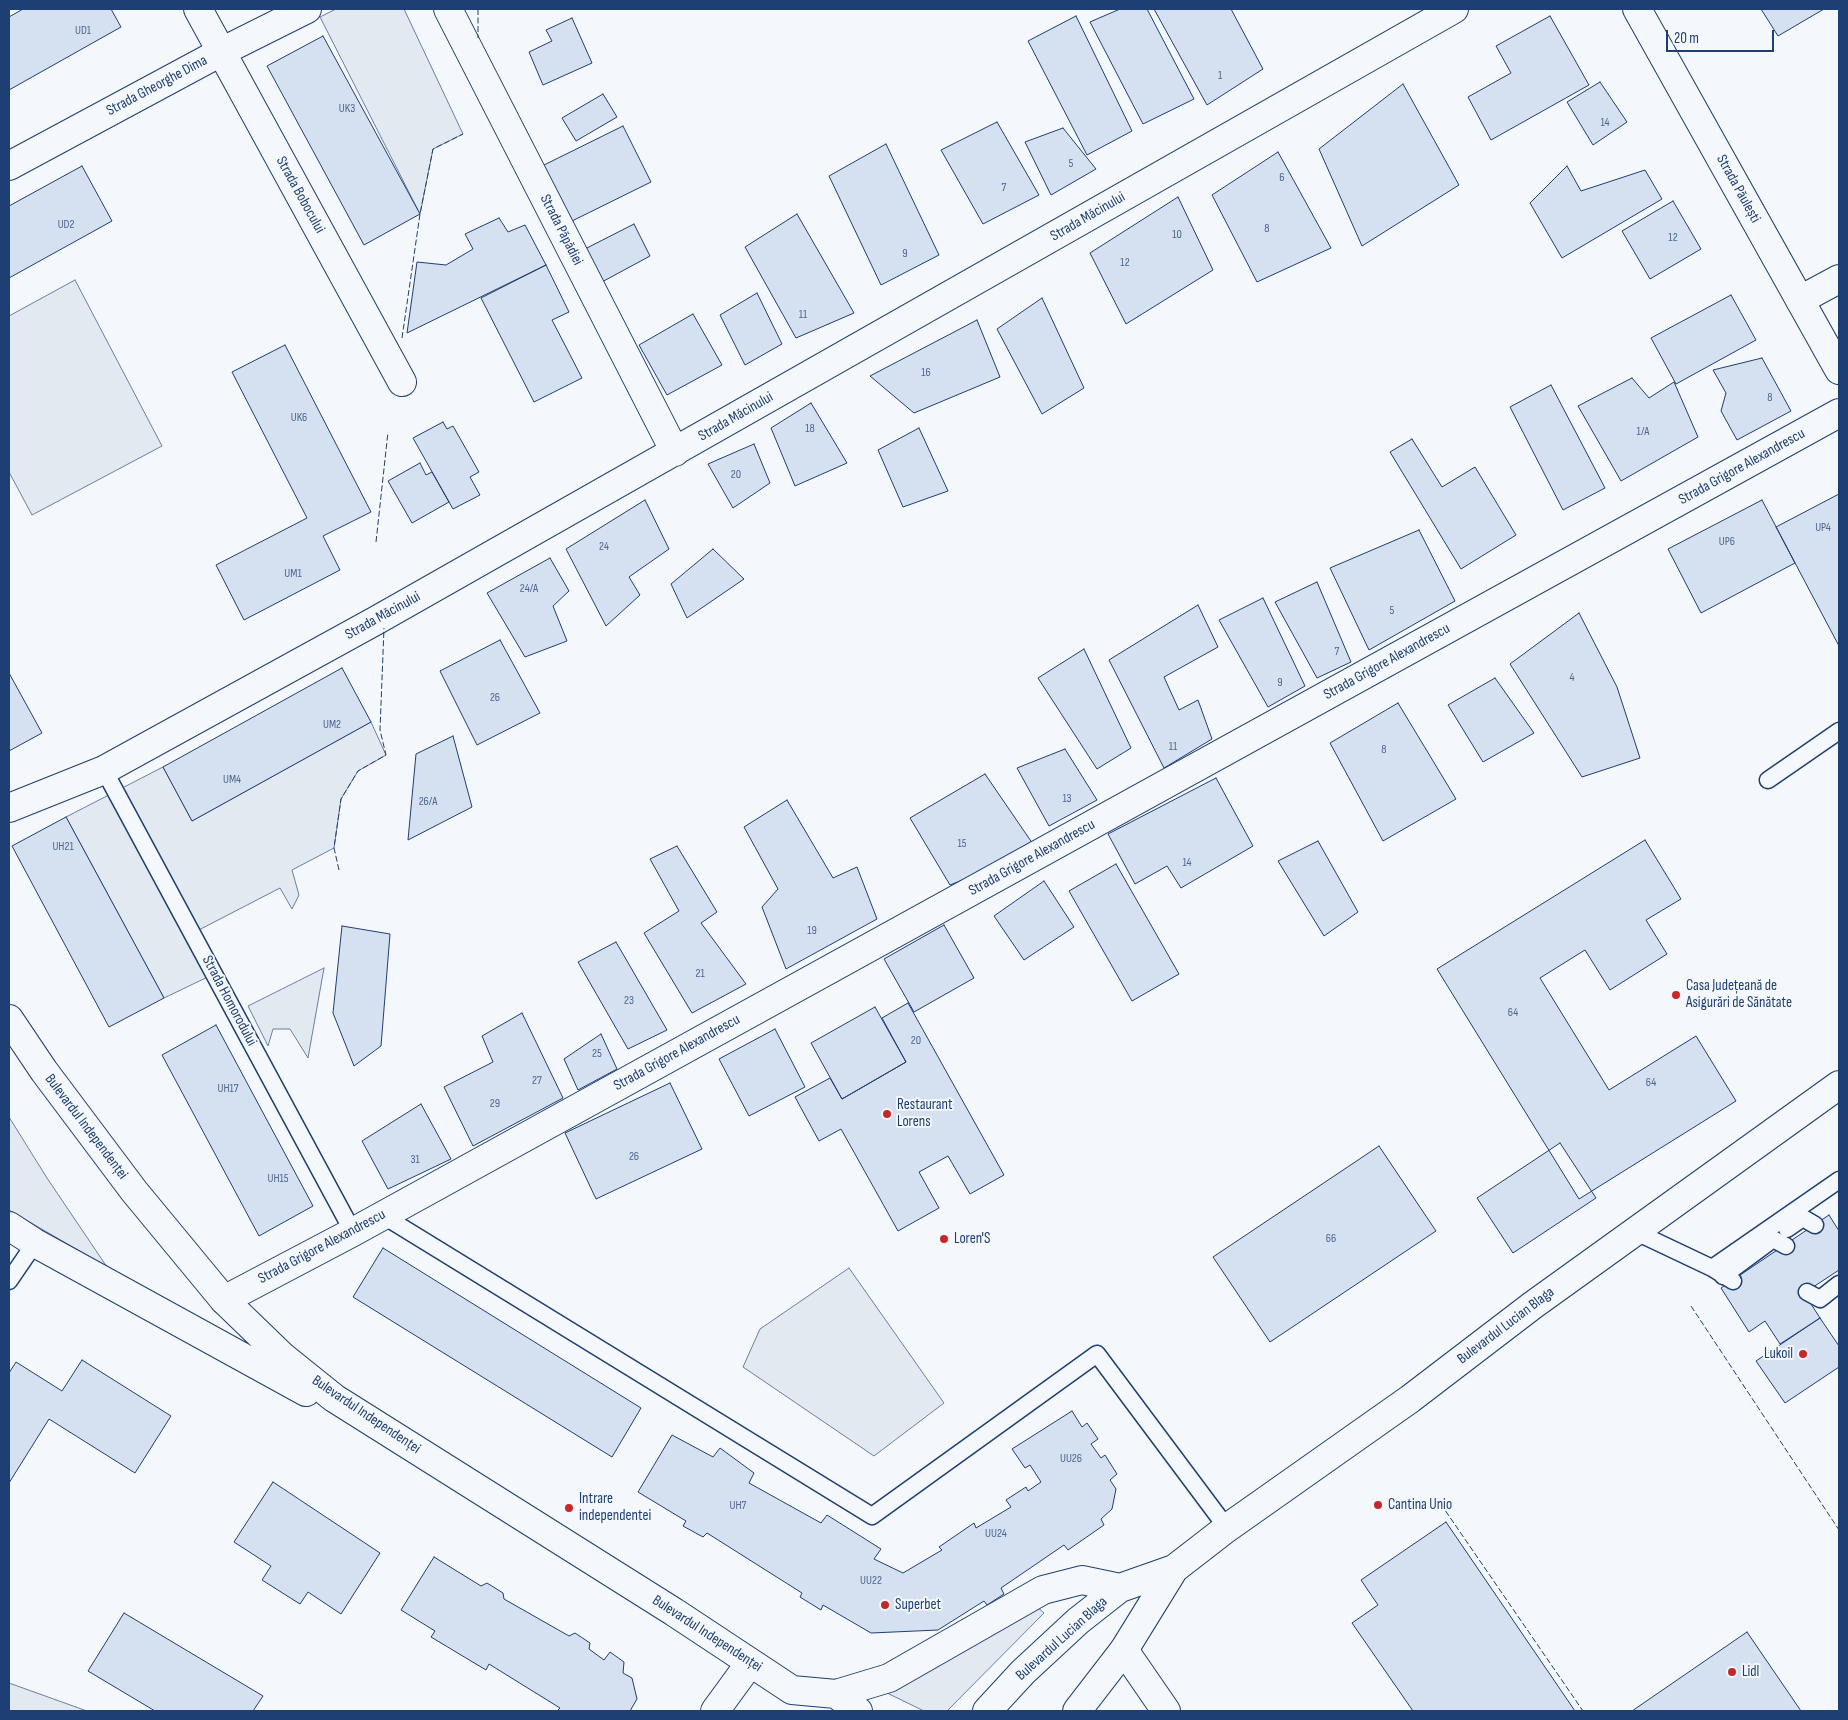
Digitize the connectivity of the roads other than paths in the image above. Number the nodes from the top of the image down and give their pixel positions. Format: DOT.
graph roads {
  1 [pos="198,9"];
  2 [pos="306,9"];
  3 [pos="448,9"];
  4 [pos="1454,9"];
  5 [pos="1637,9"];
  6 [pos="221,52"];
  7 [pos="9,166"];
  8 [pos="1839,279"];
  9 [pos="1800,300"];
  10 [pos="1839,370"];
  11 [pos="402,382"];
  12 [pos="1839,413"];
  13 [pos="675,452"];
  14 [pos="1839,731"];
  15 [pos="104,770"];
  16 [pos="1768,780"];
  17 [pos="9,808"];
  18 [pos="9,1019"];
  19 [pos="1839,1085"];
  20 [pos="1839,1180"];
  21 [pos="382,1216"];
  22 [pos="1815,1225"];
  23 [pos="9,1226"];
  24 [pos="353,1232"];
  25 [pos="1636,1232"];
  26 [pos="34,1243"];
  27 [pos="1723,1275"];
  28 [pos="1838,1277"];
  29 [pos="9,1281"];
  30 [pos="1812,1298"];
  31 [pos="224,1300"];
  32 [pos="456,1474"];
  33 [pos="1227,1528"];
  34 [pos="1174,1569"];
  35 [pos="1120,1588"];
  36 [pos="1124,1650"];
  37 [pos="750,1663"];
  38 [pos="836,1694"];
  39 [pos="797,1701"];
  40 [pos="715,1711"];
  41 [pos="858,1711"];
  42 [pos="987,1711"];
  43 [pos="1077,1711"];
  44 [pos="1166,1711"];
  1 -- 6 [label="street, Strada Bobocului"];
  2 -- 6 [label="street, Strada Gheorghe Dima"];
  3 -- 13 [label="street, Strada Păpădiei"];
  4 -- 13 [label="street, Strada Măcinului"];
  5 -- 9 [label="street, Strada Păulești"];
  6 -- 7 [label="street, Strada Gheorghe Dima"];
  6 -- 11 [label="street, Strada Bobocului"];
  8 -- 9 [label="street"];
  9 -- 10 [label="street, Strada Păulești"];
  12 -- 21 [label="street, Strada Grigore Alexandrescu"];
  13 -- 15 [label="street, Strada Măcinului"];
  14 -- 16 [label="lane"];
  15 -- 17 [label="street, Strada Măcinului"];
  15 -- 24 [label="lane, Strada Homorodului"];
  18 -- 31 [label="street, Bulevardul Independenței"];
  19 -- 25 [label="street, Bulevardul Lucian Blaga"];
  20 -- 27 [label="lane"];
  21 -- 24 [label="street, Strada Grigore Alexandrescu"];
  21 -- 33 [label="lane"];
  22 -- 27 [label="lane"];
  23 -- 26 [label="street"];
  24 -- 31 [label="street, Strada Grigore Alexandrescu"];
  25 -- 27 [label="lane"];
  25 -- 33 [label="street, Bulevardul Lucian Blaga"];
  26 -- 29 [label="lane"];
  26 -- 32 [label="street"];
  28 -- 30 [label="lane"];
  31 -- 32 [label="street, Bulevardul Independenței"];
  32 -- 37 [label="street, Bulevardul Independenței"];
  33 -- 34 [label="street, Bulevardul Lucian Blaga"];
  34 -- 35 [label="street, Bulevardul Lucian Blaga"];
  34 -- 36 [label="street, Bulevardul Lucian Blaga"];
  35 -- 38 [label="street"];
  35 -- 42 [label="street, Bulevardul Lucian Blaga"];
  36 -- 43 [label="street, Bulevardul Lucian Blaga"];
  36 -- 44 [label="street"];
  37 -- 39 [label="street, Bulevardul Independenței"];
  37 -- 40 [label="street"];
  38 -- 39 [label="street, Bulevardul Independenței"];
  38 -- 41 [label="street"];
}
